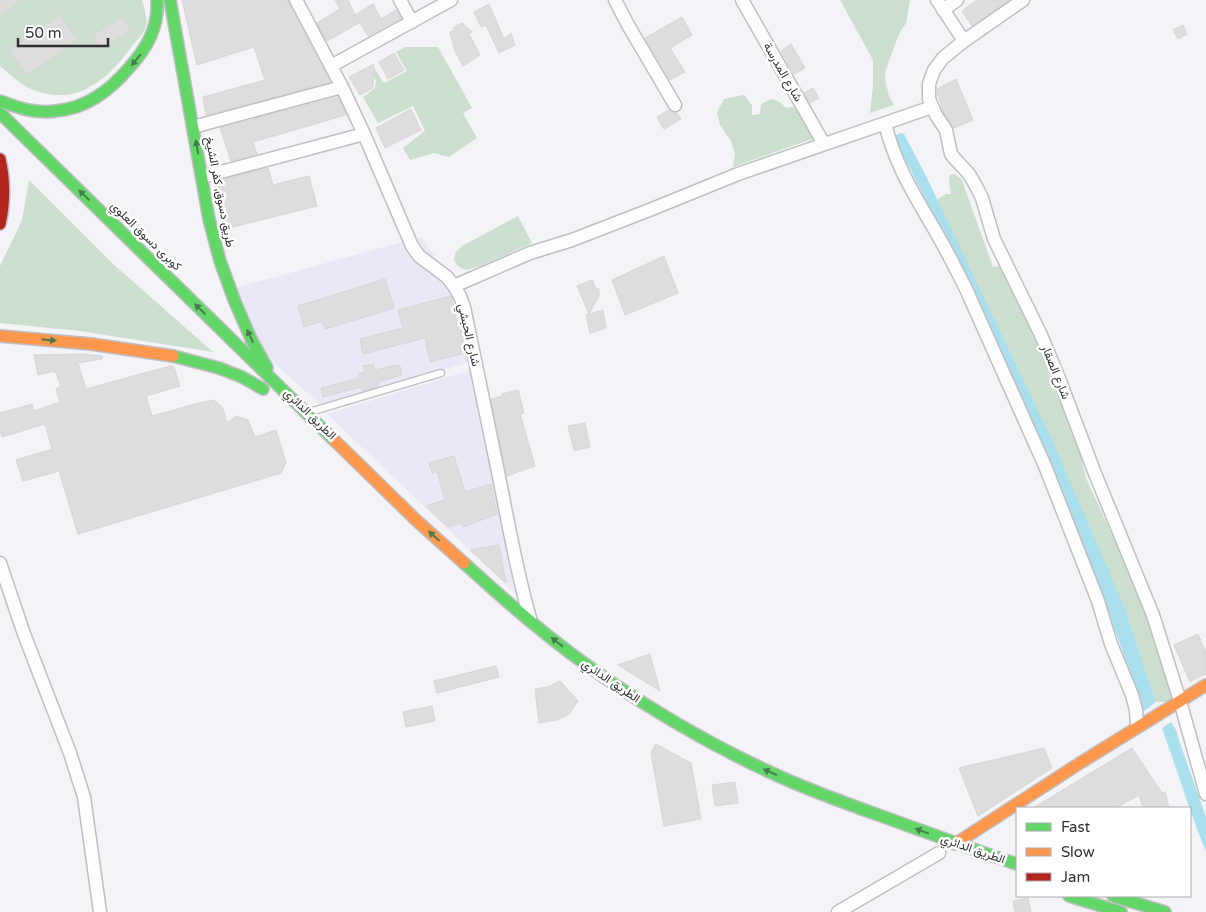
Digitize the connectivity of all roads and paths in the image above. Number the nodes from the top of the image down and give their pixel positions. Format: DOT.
graph roads {
  1 [pos="157,0"];
  2 [pos="296,0"];
  3 [pos="400,0"];
  4 [pos="451,0"];
  5 [pos="615,0"];
  6 [pos="742,0"];
  7 [pos="957,0"];
  8 [pos="1023,0"];
  9 [pos="172,1"];
  10 [pos="940,5"];
  11 [pos="412,22"];
  12 [pos="964,41"];
  13 [pos="331,66"];
  14 [pos="342,88"];
  15 [pos="0,101"];
  16 [pos="675,105"];
  17 [pos="932,107"];
  18 [pos="0,112"];
  19 [pos="885,122"];
  20 [pos="193,128"];
  21 [pos="364,134"];
  22 [pos="824,144"];
  23 [pos="0,159"];
  24 [pos="202,177"];
  25 [pos="0,224"];
  26 [pos="454,286"];
  27 [pos="0,336"];
  28 [pos="235,361"];
  29 [pos="441,373"];
  30 [pos="273,379"];
  31 [pos="307,413"];
  32 [pos="0,563"];
  33 [pos="531,622"];
  34 [pos="1206,685"];
  35 [pos="1177,702"];
  36 [pos="1141,724"];
  37 [pos="1206,794"];
  38 [pos="956,844"];
  39 [pos="924,847"];
  40 [pos="944,854"];
  41 [pos="1016,864"];
  42 [pos="1073,897"];
  43 [pos="1116,897"];
  44 [pos="100,912"];
  45 [pos="838,912"];
  46 [pos="1121,912"];
  47 [pos="1165,912"];
  1 -- 15 [label="main road, one-way"];
  2 -- 13 [label="street, شارع الحبشي"];
  3 -- 11 [label="street"];
  4 -- 11 [label="street"];
  5 -- 16 [label="street"];
  6 -- 22 [label="street, شارع المدرسة"];
  7 -- 10 [label="street"];
  8 -- 12 [label="street, شارع الصقار"];
  9 -- 20 [label="main road, طريق دسوق, كفر الشيخ"];
  10 -- 12 [label="street"];
  11 -- 13 [label="street"];
  12 -- 17 [label="street, شارع الصقار"];
  13 -- 14 [label="street, شارع الحبشي"];
  14 -- 20 [label="street"];
  14 -- 21 [label="street, شارع الحبشي"];
  17 -- 19 [label="street"];
  17 -- 35 [label="street, شارع الصقار"];
  30 -- 18 [label="main road, كوبرى دسوق العلوي, one-way"];
  19 -- 22 [label="street"];
  19 -- 36 [label="street"];
  24 -- 20 [label="main road, طريق دسوق, كفر الشيخ, one-way"];
  21 -- 24 [label="street"];
  21 -- 26 [label="street, شارع الحبشي"];
  22 -- 26 [label="street"];
  23 -- 25 [label="main road"];
  30 -- 24 [label="main road, طريق دسوق, كفر الشيخ, one-way"];
  26 -- 33 [label="street, شارع الحبشي"];
  27 -- 28 [label="main road, one-way"];
  29 -- 31 [label="lane"];
  30 -- 31 [label="main road, الطريق الدائري"];
  33 -- 31 [label="main road, الطريق الدائري, one-way"];
  32 -- 44 [label="street"];
  38 -- 33 [label="main road, الطريق الدائري, one-way"];
  34 -- 35 [label="main road"];
  35 -- 36 [label="main road"];
  35 -- 37 [label="street, شارع الصقار"];
  36 -- 38 [label="main road"];
  38 -- 41 [label="main road, الطريق الدائري"];
  39 -- 40 [label="main road, الطريق الدائري"];
  40 -- 45 [label="street"];
  42 -- 46 [label="main road"];
  43 -- 47 [label="main road"];
}
